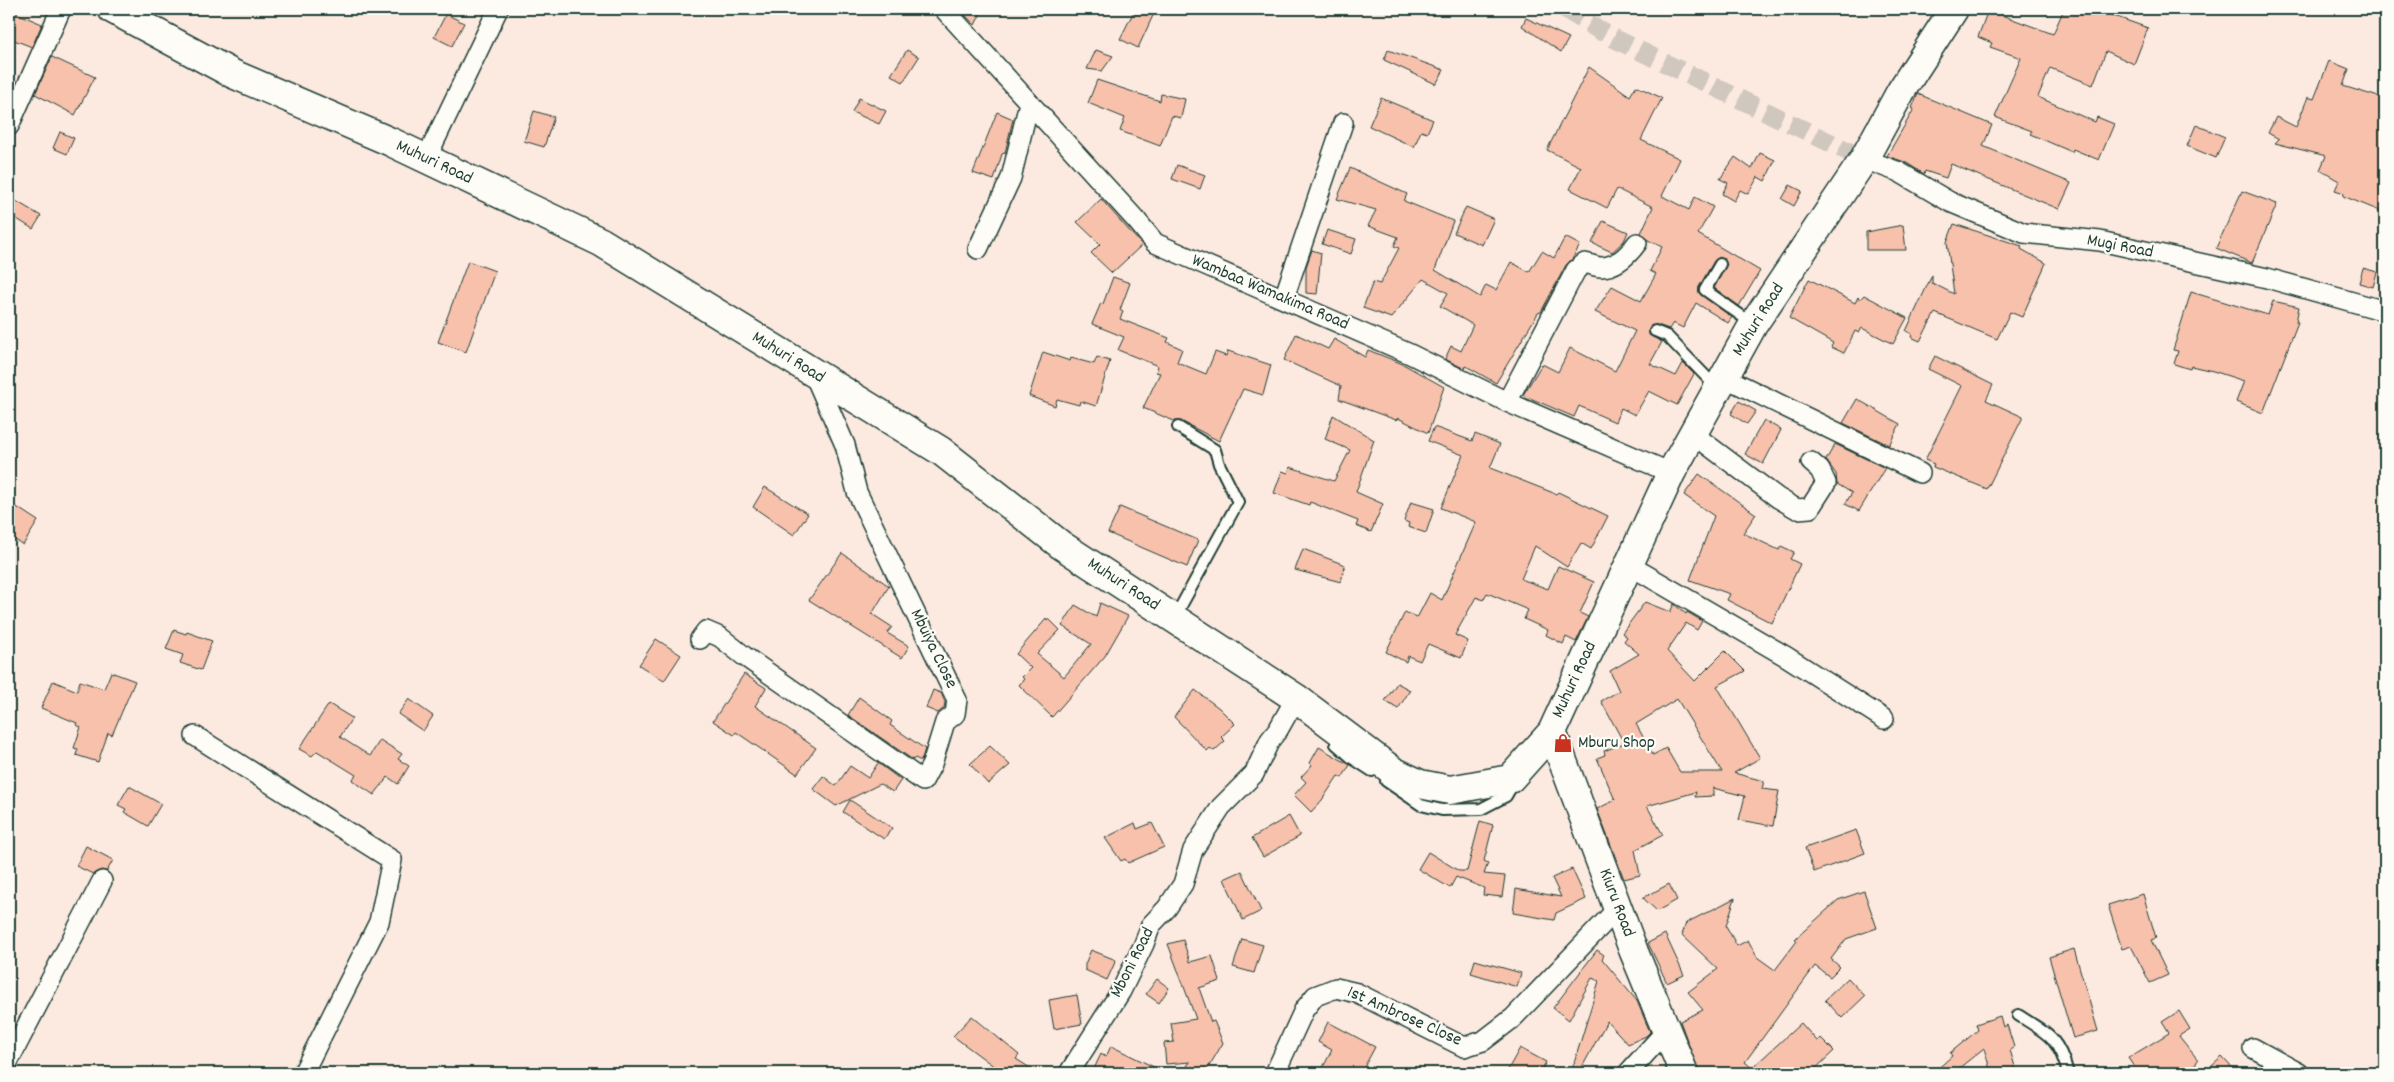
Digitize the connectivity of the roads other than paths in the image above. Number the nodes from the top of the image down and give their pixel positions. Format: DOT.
graph roads {
  1 [pos="62,9"];
  2 [pos="112,9"];
  3 [pos="498,9"];
  4 [pos="944,9"];
  5 [pos="1954,9"];
  6 [pos="1029,103"];
  7 [pos="1343,123"];
  8 [pos="9,126"];
  9 [pos="426,159"];
  10 [pos="1864,159"];
  11 [pos="1637,243"];
  12 [pos="978,249"];
  13 [pos="1720,264"];
  14 [pos="1284,298"];
  15 [pos="2384,308"];
  16 [pos="1753,325"];
  17 [pos="1655,331"];
  18 [pos="814,374"];
  19 [pos="1721,383"];
  20 [pos="1508,402"];
  21 [pos="1178,427"];
  22 [pos="1693,434"];
  23 [pos="1811,462"];
  24 [pos="1672,473"];
  25 [pos="1920,473"];
  26 [pos="1629,565"];
  27 [pos="1175,618"];
  28 [pos="700,639"];
  29 [pos="1294,708"];
  30 [pos="1884,719"];
  31 [pos="1552,732"];
  32 [pos="1325,735"];
  33 [pos="195,736"];
  34 [pos="1528,760"];
  35 [pos="102,881"];
  36 [pos="1617,909"];
  37 [pos="2018,1015"];
  38 [pos="1666,1031"];
  39 [pos="2253,1048"];
  40 [pos="9,1060"];
  41 [pos="303,1073"];
  42 [pos="1069,1073"];
  43 [pos="1276,1073"];
  44 [pos="1628,1073"];
  45 [pos="1684,1073"];
  46 [pos="2068,1073"];
  47 [pos="2298,1073"];
  1 -- 8 [label="street"];
  2 -- 9 [label="main road, Muhuri Road"];
  3 -- 9 [label="street"];
  4 -- 6 [label="street, Wambaa Wamakima Road"];
  5 -- 10 [label="main road, Muhuri Road"];
  6 -- 12 [label="street"];
  6 -- 14 [label="street, Wambaa Wamakima Road"];
  7 -- 14 [label="street"];
  9 -- 18 [label="main road, Muhuri Road"];
  10 -- 15 [label="street, Mugi Road"];
  10 -- 16 [label="main road, Muhuri Road"];
  11 -- 20 [label="street"];
  13 -- 16 [label="lane"];
  14 -- 20 [label="street, Wambaa Wamakima Road"];
  16 -- 19 [label="main road, Muhuri Road"];
  17 -- 19 [label="lane"];
  18 -- 27 [label="main road, Muhuri Road"];
  18 -- 28 [label="street, Mbuiya Close"];
  19 -- 22 [label="main road, Muhuri Road"];
  19 -- 25 [label="street"];
  20 -- 24 [label="street, Wambaa Wamakima Road"];
  21 -- 27 [label="lane"];
  22 -- 23 [label="street"];
  22 -- 24 [label="main road, Muhuri Road"];
  24 -- 26 [label="main road, Muhuri Road"];
  26 -- 30 [label="street"];
  26 -- 31 [label="main road, Muhuri Road"];
  27 -- 29 [label="main road, Muhuri Road"];
  29 -- 34 [label="main road, Muhuri Road"];
  29 -- 42 [label="street, Mboni Road"];
  31 -- 34 [label="main road, Muhuri Road"];
  31 -- 36 [label="main road, Kiuru Road"];
  32 -- 34 [label="lane"];
  33 -- 41 [label="street"];
  35 -- 40 [label="street"];
  36 -- 38 [label="main road, Kiuru Road"];
  36 -- 43 [label="street, 1st Ambrose Close"];
  37 -- 46 [label="lane"];
  38 -- 44 [label="street"];
  38 -- 45 [label="main road, Kiuru Road"];
  39 -- 47 [label="street"];
}
